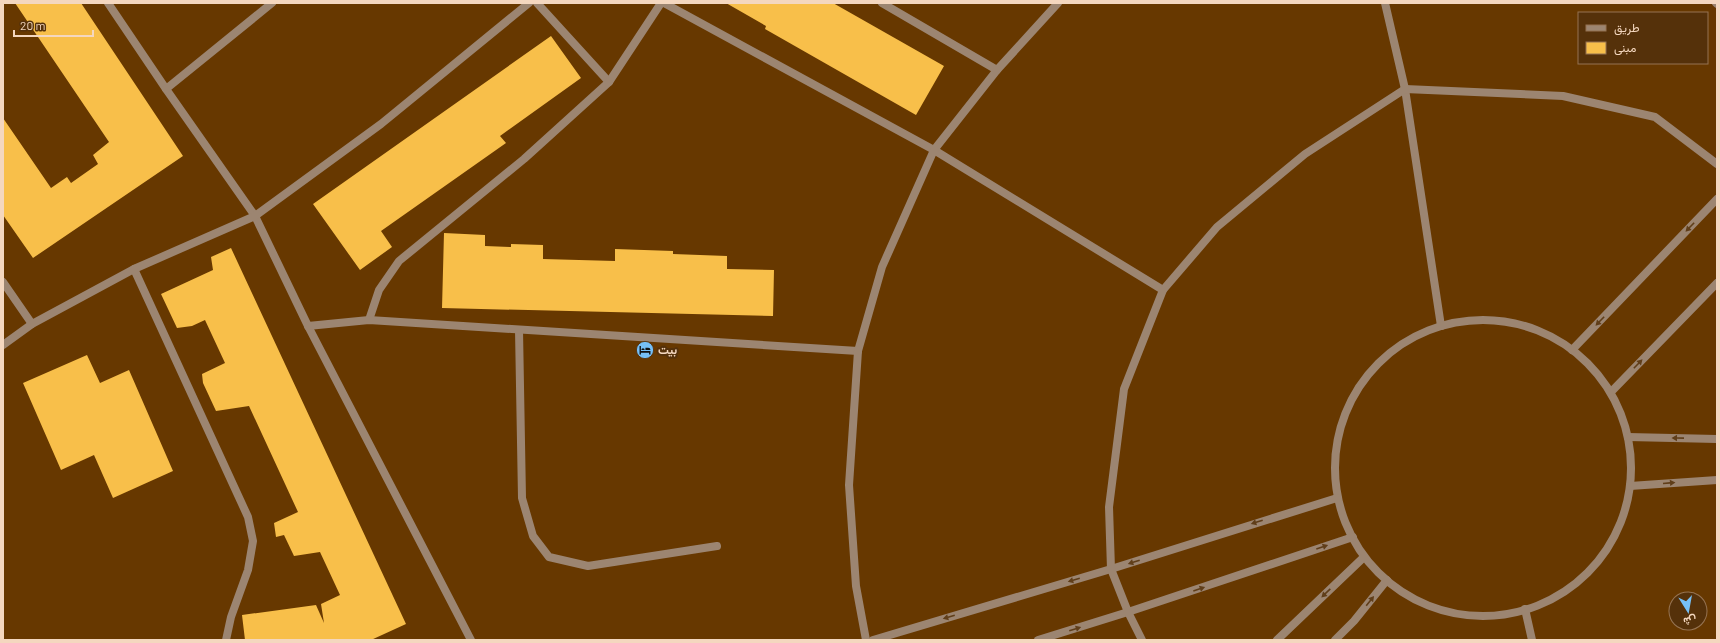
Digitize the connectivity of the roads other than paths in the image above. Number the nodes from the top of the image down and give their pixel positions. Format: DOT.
graph roads {
  1 [pos="108,3"];
  2 [pos="272,3"];
  3 [pos="529,3"];
  4 [pos="537,3"];
  5 [pos="661,3"];
  6 [pos="664,3"];
  7 [pos="882,3"];
  8 [pos="1058,3"];
  9 [pos="1385,3"];
  10 [pos="997,70"];
  11 [pos="609,82"];
  12 [pos="166,89"];
  13 [pos="1405,89"];
  14 [pos="934,150"];
  15 [pos="1717,164"];
  16 [pos="1717,199"];
  17 [pos="255,216"];
  18 [pos="134,269"];
  19 [pos="3,282"];
  20 [pos="1717,283"];
  21 [pos="1163,290"];
  22 [pos="369,320"];
  23 [pos="32,324"];
  24 [pos="308,326"];
  25 [pos="1441,326"];
  26 [pos="520,330"];
  27 [pos="3,345"];
  28 [pos="1572,350"];
  29 [pos="858,351"];
  30 [pos="1611,392"];
  31 [pos="1628,437"];
  32 [pos="1717,439"];
  33 [pos="1717,480"];
  34 [pos="1630,486"];
  35 [pos="1337,498"];
  36 [pos="1353,537"];
  37 [pos="717,546"];
  38 [pos="1364,557"];
  39 [pos="1111,569"];
  40 [pos="1386,580"];
  41 [pos="1525,609"];
  42 [pos="1128,612"];
  43 [pos="226,640"];
  44 [pos="471,640"];
  45 [pos="866,640"];
  46 [pos="873,640"];
  47 [pos="1038,640"];
  48 [pos="1142,640"];
  49 [pos="1277,640"];
  50 [pos="1335,640"];
  51 [pos="1532,640"];
  1 -- 12 [label="street"];
  2 -- 12 [label="street"];
  3 -- 17 [label="street"];
  4 -- 11 [label="street"];
  5 -- 11 [label="street"];
  6 -- 14 [label="street"];
  7 -- 10 [label="street"];
  8 -- 10 [label="street"];
  9 -- 13 [label="street"];
  10 -- 14 [label="street"];
  11 -- 22 [label="street"];
  12 -- 17 [label="street"];
  13 -- 15 [label="street"];
  13 -- 21 [label="street"];
  13 -- 25 [label="street"];
  14 -- 21 [label="street"];
  14 -- 29 [label="street"];
  16 -- 28 [label="street, one-way"];
  17 -- 18 [label="street"];
  17 -- 24 [label="street"];
  18 -- 23 [label="street"];
  18 -- 43 [label="street"];
  19 -- 23 [label="street"];
  30 -- 20 [label="street, one-way"];
  21 -- 39 [label="street"];
  22 -- 24 [label="street"];
  22 -- 26 [label="street"];
  23 -- 27 [label="street"];
  24 -- 44 [label="street"];
  25 -- 28 [label="street"];
  25 -- 35 [label="street"];
  26 -- 29 [label="street"];
  26 -- 37 [label="street"];
  28 -- 30 [label="street"];
  29 -- 45 [label="street"];
  30 -- 31 [label="street"];
  32 -- 31 [label="street, one-way"];
  31 -- 34 [label="street"];
  34 -- 33 [label="street, one-way"];
  34 -- 41 [label="street"];
  35 -- 36 [label="street"];
  35 -- 39 [label="street, one-way"];
  36 -- 38 [label="street"];
  42 -- 36 [label="street, one-way"];
  38 -- 40 [label="street"];
  38 -- 49 [label="street, one-way"];
  39 -- 42 [label="street"];
  39 -- 46 [label="street, one-way"];
  40 -- 41 [label="street"];
  50 -- 40 [label="street, one-way"];
  41 -- 51 [label="street"];
  47 -- 42 [label="street, one-way"];
  42 -- 48 [label="street"];
}
